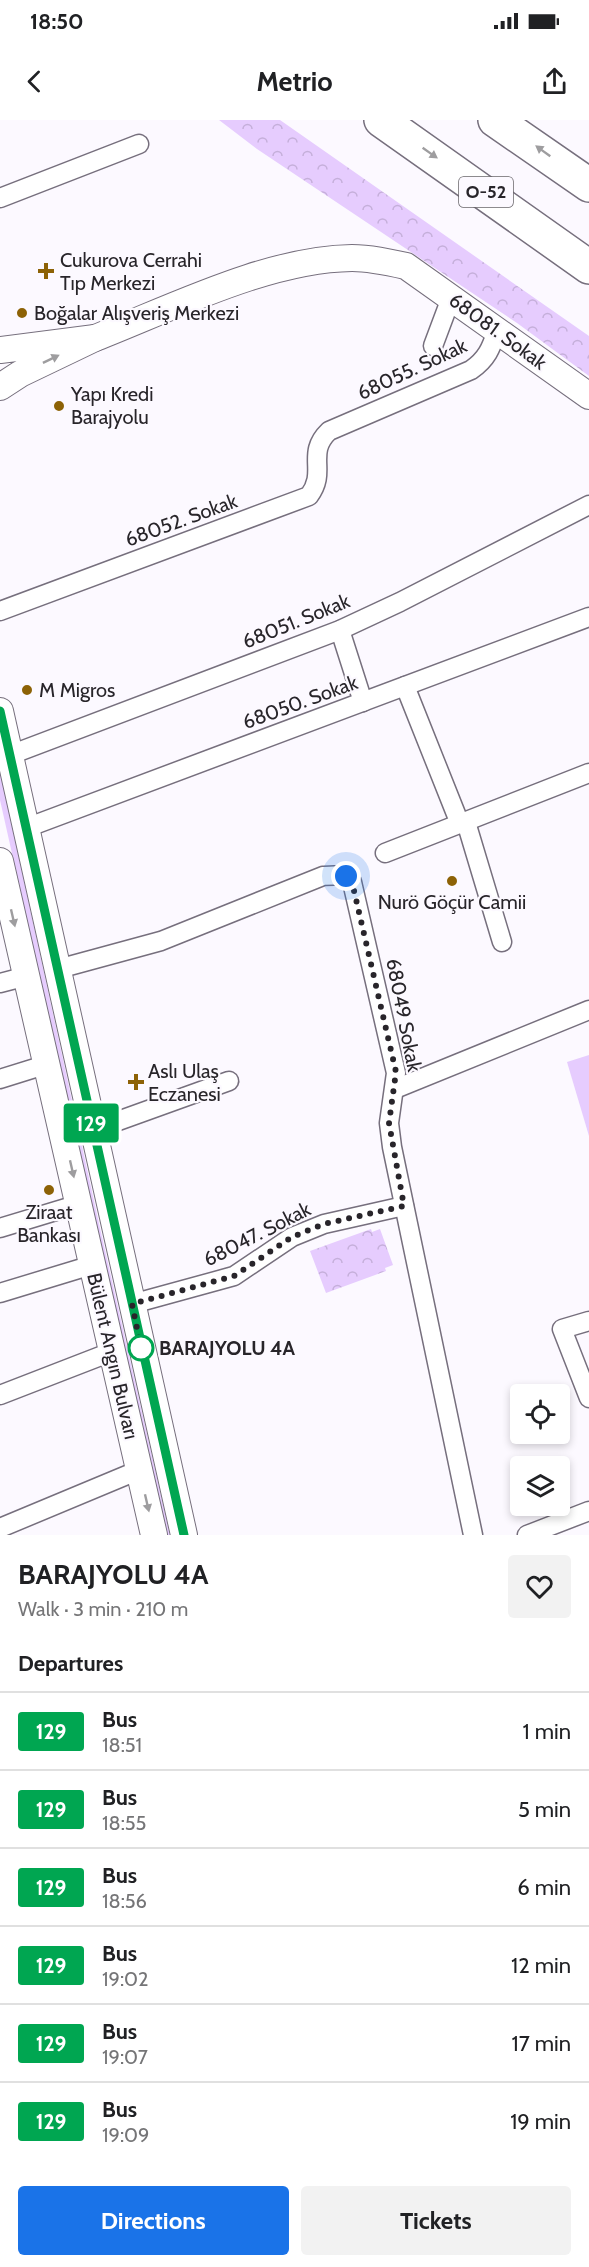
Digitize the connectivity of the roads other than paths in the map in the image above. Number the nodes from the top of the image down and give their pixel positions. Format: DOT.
graph roads {
  1 [pos="381,120"];
  2 [pos="495,120"];
  3 [pos="139,144"];
  4 [pos="589,185"];
  5 [pos="0,198"];
  6 [pos="589,267"];
  7 [pos="451,298"];
  8 [pos="497,331"];
  9 [pos="95,338"];
  10 [pos="433,346"];
  11 [pos="0,350"];
  12 [pos="0,387"];
  13 [pos="589,396"];
  14 [pos="328,431"];
  15 [pos="589,506"];
  16 [pos="0,611"];
  17 [pos="589,617"];
  18 [pos="340,630"];
  19 [pos="405,687"];
  20 [pos="363,702"];
  21 [pos="0,711"];
  22 [pos="10,754"];
  23 [pos="589,772"];
  24 [pos="463,823"];
  25 [pos="26,828"];
  26 [pos="385,853"];
  27 [pos="0,861"];
  28 [pos="502,942"];
  29 [pos="58,969"];
  30 [pos="27,976"];
  31 [pos="0,983"];
  32 [pos="589,1010"];
  33 [pos="48,1064"];
  34 [pos="0,1079"];
  35 [pos="229,1081"];
  36 [pos="395,1089"];
  37 [pos="93,1130"];
  38 [pos="80,1204"];
  39 [pos="404,1206"];
  40 [pos="0,1228"];
  41 [pos="92,1265"];
  42 [pos="0,1293"];
  43 [pos="132,1304"];
  44 [pos="589,1321"];
  45 [pos="111,1352"];
  46 [pos="0,1395"];
  47 [pos="589,1398"];
  48 [pos="139,1470"];
  49 [pos="589,1512"];
  50 [pos="0,1528"];
  51 [pos="154,1535"];
  52 [pos="184,1535"];
  53 [pos="473,1535"];
  54 [pos="527,1535"];
  1 -- 6 [label="highway, O-52, one-way"];
  4 -- 2 [label="highway, one-way"];
  3 -- 5 [label="street"];
  7 -- 8 [label="main road, 68081. Sokak"];
  7 -- 9 [label="main road, 68081. Sokak"];
  7 -- 10 [label="street"];
  8 -- 13 [label="main road, 68081. Sokak"];
  8 -- 14 [label="street, 68055. Sokak"];
  9 -- 11 [label="main road"];
  12 -- 9 [label="main road, one-way"];
  14 -- 16 [label="street, 68052. Sokak"];
  15 -- 18 [label="street, 68051. Sokak"];
  17 -- 19 [label="street, 68050. Sokak"];
  18 -- 20 [label="street"];
  18 -- 22 [label="street, 68051. Sokak"];
  19 -- 20 [label="street, 68050. Sokak"];
  19 -- 24 [label="street"];
  20 -- 25 [label="street, 68050. Sokak"];
  21 -- 22 [label="main road, Bülent Angın Bulvarı"];
  22 -- 25 [label="main road, Bülent Angın Bulvarı"];
  23 -- 24 [label="street"];
  24 -- 26 [label="street"];
  24 -- 28 [label="street"];
  25 -- 29 [label="main road, Bülent Angın Bulvarı"];
  27 -- 30 [label="main road, Bülent Angın Bulvarı, one-way"];
  29 -- 36 [label="street, 68049 Sokak"];
  29 -- 37 [label="main road, Bülent Angın Bulvarı"];
  30 -- 31 [label="street"];
  30 -- 33 [label="main road, Bülent Angın Bulvarı"];
  32 -- 36 [label="street"];
  33 -- 34 [label="street"];
  33 -- 38 [label="main road, Bülent Angın Bulvarı, one-way"];
  35 -- 37 [label="street"];
  36 -- 39 [label="street, 68049 Sokak"];
  37 -- 43 [label="main road, Bülent Angın Bulvarı"];
  38 -- 40 [label="street"];
  38 -- 41 [label="main road, Bülent Angın Bulvarı"];
  39 -- 43 [label="street, 68047. Sokak"];
  39 -- 53 [label="street, 68049 Sokak"];
  41 -- 42 [label="street"];
  41 -- 45 [label="main road, Bülent Angın Bulvarı"];
  43 -- 52 [label="main road, Bülent Angın Bulvarı"];
  44 -- 47 [label="street"];
  45 -- 46 [label="street"];
  45 -- 48 [label="main road, Bülent Angın Bulvarı"];
  48 -- 50 [label="street"];
  48 -- 51 [label="main road, Bülent Angın Bulvarı, one-way"];
  49 -- 54 [label="street"];
}
